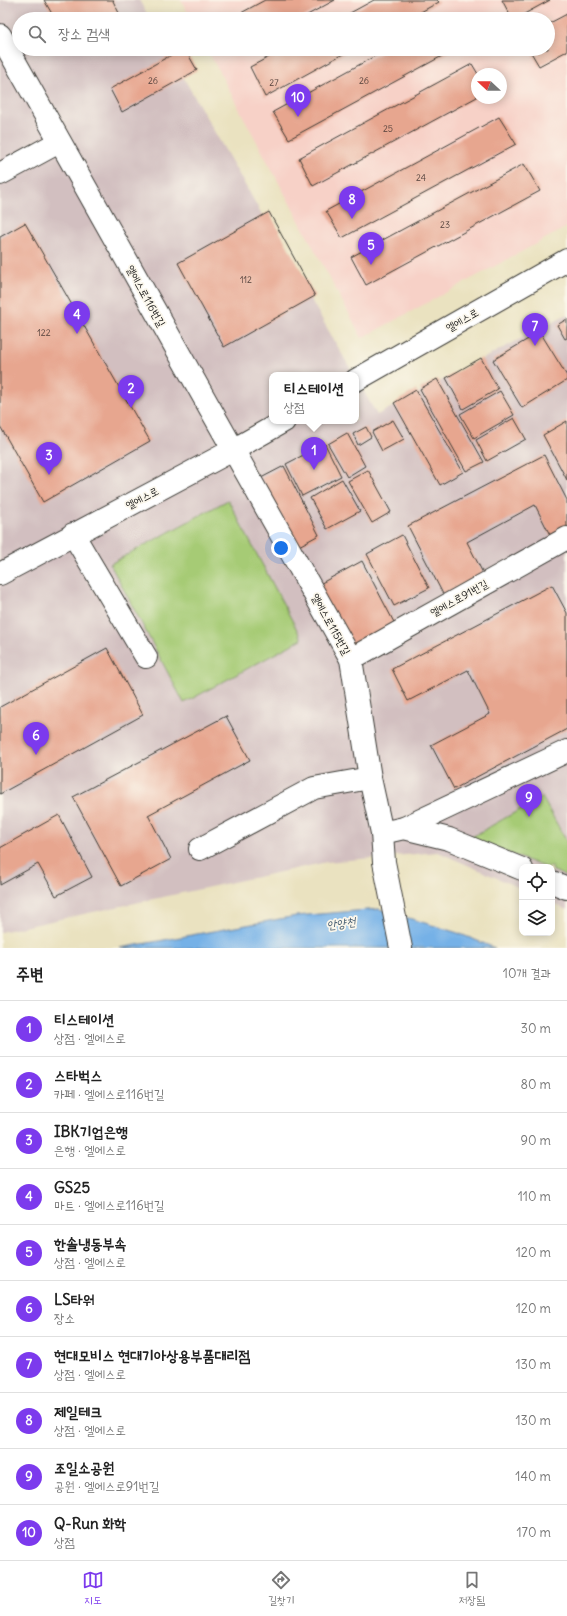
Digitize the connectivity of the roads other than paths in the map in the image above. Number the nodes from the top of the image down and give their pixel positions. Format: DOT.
graph roads {
  1 [pos="0,35"];
  2 [pos="59,142"];
  3 [pos="0,174"];
  4 [pos="567,260"];
  5 [pos="359,378"];
  6 [pos="279,424"];
  7 [pos="233,450"];
  8 [pos="73,534"];
  9 [pos="567,538"];
  10 [pos="0,574"];
  11 [pos="146,657"];
  12 [pos="351,659"];
  13 [pos="567,751"];
  14 [pos="370,778"];
  15 [pos="404,828"];
  16 [pos="382,833"];
  17 [pos="200,849"];
  18 [pos="519,868"];
  19 [pos="555,883"];
  20 [pos="567,888"];
  21 [pos="401,948"];
  1 -- 2 [label="street, 엘에스로116번길"];
  2 -- 3 [label="street"];
  2 -- 7 [label="street, 엘에스로116번길"];
  4 -- 5 [label="street, 엘에스로"];
  6 -- 7 [label="street, 엘에스로"];
  7 -- 8 [label="street, 엘에스로"];
  7 -- 12 [label="street, 엘에스로115번길"];
  8 -- 10 [label="street, 엘에스로"];
  8 -- 11 [label="street"];
  9 -- 12 [label="street, 엘에스로91번길"];
  12 -- 14 [label="street, 엘에스로115번길"];
  13 -- 15 [label="street"];
  14 -- 16 [label="street, 엘에스로115번길"];
  14 -- 17 [label="street"];
  15 -- 16 [label="street"];
  15 -- 18 [label="street"];
  16 -- 21 [label="street, 엘에스로115번길"];
  19 -- 20 [label="street"];
}
